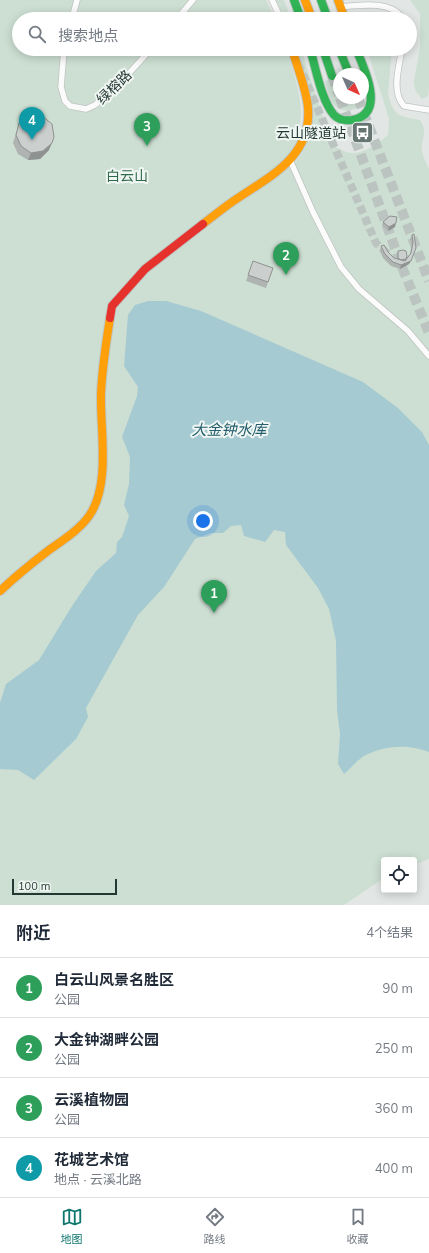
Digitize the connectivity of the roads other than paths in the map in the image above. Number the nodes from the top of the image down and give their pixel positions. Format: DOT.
graph roads {
  1 [pos="77,0"];
  2 [pos="193,0"];
  3 [pos="272,0"];
  4 [pos="294,0"];
  5 [pos="305,0"];
  6 [pos="321,0"];
  7 [pos="339,3"];
  8 [pos="74,12"];
  9 [pos="183,12"];
  10 [pos="278,12"];
  11 [pos="298,12"];
  12 [pos="309,12"];
  13 [pos="325,12"];
  14 [pos="397,12"];
  15 [pos="63,56"];
  16 [pos="145,56"];
  17 [pos="294,56"];
  18 [pos="312,56"];
  19 [pos="325,56"];
  20 [pos="342,56"];
  21 [pos="358,56"];
  22 [pos="401,56"];
  23 [pos="347,68"];
  24 [pos="332,76"];
  25 [pos="429,110"];
  26 [pos="290,160"];
  27 [pos="429,356"];
  28 [pos="0,591"];
  1 -- 8 [label="street"];
  2 -- 9 [label="street"];
  3 -- 10 [label="street"];
  4 -- 11 [label="main road"];
  5 -- 12 [label="main road"];
  6 -- 13 [label="main road"];
  7 -- 14 [label="street"];
  15 -- 16 [label="street, 绿榕路"];
  17 -- 26 [label="main road"];
  18 -- 21 [label="main road"];
  19 -- 24 [label="main road"];
  20 -- 23 [label="main road"];
  22 -- 25 [label="street"];
  26 -- 27 [label="street"];
  26 -- 28 [label="main road"];
}
